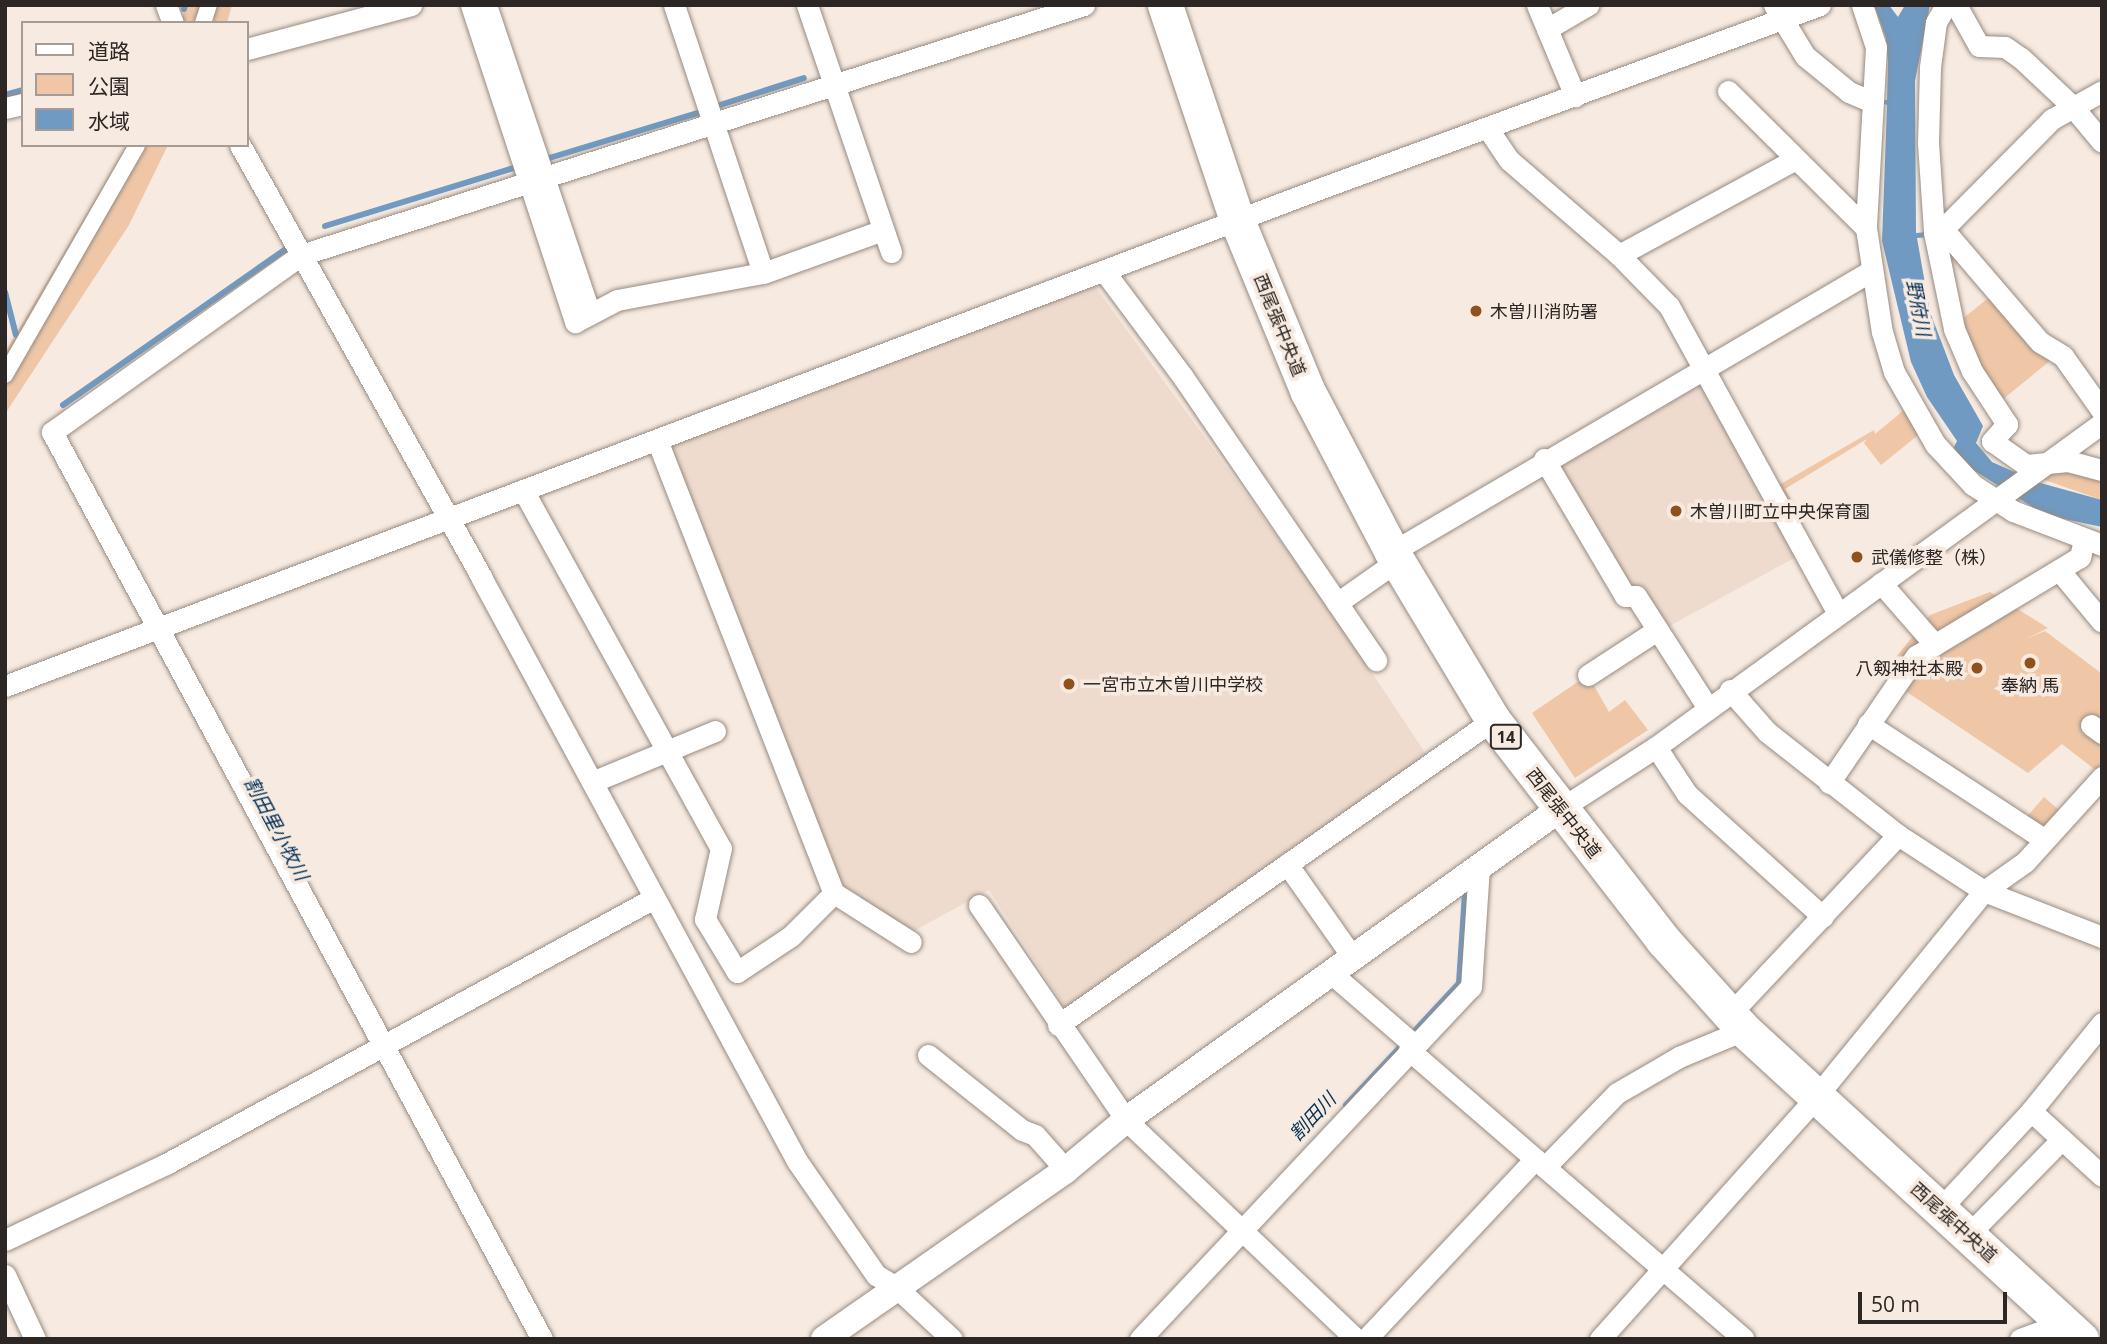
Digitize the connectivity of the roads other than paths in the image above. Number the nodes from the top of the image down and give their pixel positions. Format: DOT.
graph roads {
  1 [pos="411,5"];
  2 [pos="471,5"];
  3 [pos="486,5"];
  4 [pos="674,5"];
  5 [pos="807,5"];
  6 [pos="1084,5"];
  7 [pos="1165,5"];
  8 [pos="1537,5"];
  9 [pos="1588,5"];
  10 [pos="1820,5"];
  11 [pos="1862,5"];
  12 [pos="1946,5"];
  13 [pos="1956,5"];
  14 [pos="1778,13"];
  15 [pos="1547,30"];
  16 [pos="248,49"];
  17 [pos="833,86"];
  18 [pos="1728,91"];
  19 [pos="2102,91"];
  20 [pos="1575,96"];
  21 [pos="1870,101"];
  22 [pos="2073,107"];
  23 [pos="713,124"];
  24 [pos="1488,129"];
  25 [pos="2102,142"];
  26 [pos="136,147"];
  27 [pos="241,147"];
  28 [pos="1794,160"];
  29 [pos="536,180"];
  30 [pos="1237,220"];
  31 [pos="1866,228"];
  32 [pos="883,230"];
  33 [pos="1939,231"];
  34 [pos="891,252"];
  35 [pos="302,255"];
  36 [pos="1619,255"];
  37 [pos="1104,271"];
  38 [pos="1871,271"];
  39 [pos="763,273"];
  40 [pos="1705,367"];
  41 [pos="5,375"];
  42 [pos="2102,411"];
  43 [pos="2102,422"];
  44 [pos="657,440"];
  45 [pos="1544,459"];
  46 [pos="2048,460"];
  47 [pos="2102,470"];
  48 [pos="523,491"];
  49 [pos="1998,499"];
  50 [pos="447,518"];
  51 [pos="2093,543"];
  52 [pos="1395,556"];
  53 [pos="2059,570"];
  54 [pos="1881,583"];
  55 [pos="1337,603"];
  56 [pos="1838,613"];
  57 [pos="2102,622"];
  58 [pos="158,628"];
  59 [pos="1657,630"];
  60 [pos="1935,646"];
  61 [pos="1376,660"];
  62 [pos="1588,675"];
  63 [pos="5,686"];
  64 [pos="1730,690"];
  65 [pos="1708,708"];
  66 [pos="1493,720"];
  67 [pos="1868,724"];
  68 [pos="715,731"];
  69 [pos="1656,747"];
  70 [pos="666,752"];
  71 [pos="2102,777"];
  72 [pos="593,782"];
  73 [pos="1829,783"];
  74 [pos="1560,810"];
  75 [pos="1898,835"];
  76 [pos="2044,839"];
  77 [pos="1287,864"];
  78 [pos="1479,868"];
  79 [pos="1984,891"];
  80 [pos="834,893"];
  81 [pos="654,898"];
  82 [pos="979,905"];
  83 [pos="1823,917"];
  84 [pos="2102,937"];
  85 [pos="911,942"];
  86 [pos="1353,958"];
  87 [pos="1331,973"];
  88 [pos="1737,1022"];
  89 [pos="1058,1025"];
  90 [pos="2101,1025"];
  91 [pos="1409,1043"];
  92 [pos="383,1046"];
  93 [pos="928,1055"];
  94 [pos="1816,1097"];
  95 [pos="2031,1111"];
  96 [pos="1126,1120"];
  97 [pos="2062,1139"];
  98 [pos="1540,1163"];
  99 [pos="1066,1170"];
  100 [pos="2102,1176"];
  101 [pos="1940,1209"];
  102 [pos="1239,1223"];
  103 [pos="1968,1235"];
  104 [pos="5,1240"];
  105 [pos="1665,1269"];
  106 [pos="5,1275"];
  107 [pos="896,1287"];
  108 [pos="2072,1331"];
  109 [pos="35,1339"];
  110 [pos="542,1339"];
  111 [pos="824,1339"];
  112 [pos="952,1339"];
  113 [pos="1140,1339"];
  114 [pos="1356,1339"];
  115 [pos="1366,1339"];
  116 [pos="1600,1339"];
  117 [pos="1744,1339"];
  118 [pos="2020,1339"];
  1 -- 16 [label="street"];
  2 -- 29 [label="street"];
  3 -- 29 [label="street"];
  4 -- 23 [label="street"];
  5 -- 17 [label="street"];
  6 -- 17 [label="street"];
  7 -- 30 [label="main road, 西尾張中央道 / 14"];
  8 -- 15 [label="street"];
  9 -- 15 [label="street"];
  10 -- 14 [label="street"];
  11 -- 21 [label="street"];
  12 -- 33 [label="street"];
  13 -- 22 [label="street"];
  14 -- 20 [label="street"];
  14 -- 21 [label="street"];
  15 -- 20 [label="street"];
  17 -- 23 [label="street"];
  17 -- 32 [label="street"];
  18 -- 28 [label="street"];
  19 -- 22 [label="street"];
  20 -- 24 [label="street"];
  21 -- 31 [label="street"];
  22 -- 25 [label="street"];
  22 -- 33 [label="street"];
  23 -- 29 [label="street"];
  23 -- 39 [label="street"];
  24 -- 30 [label="street"];
  24 -- 36 [label="street"];
  26 -- 41 [label="street"];
  27 -- 35 [label="street"];
  28 -- 31 [label="street"];
  28 -- 36 [label="street"];
  29 -- 35 [label="street"];
  29 -- 39 [label="street"];
  30 -- 37 [label="street"];
  30 -- 52 [label="main road, 西尾張中央道 / 14"];
  31 -- 38 [label="street"];
  32 -- 34 [label="street"];
  32 -- 39 [label="street"];
  33 -- 42 [label="street"];
  33 -- 46 [label="street"];
  35 -- 50 [label="street"];
  35 -- 58 [label="street"];
  36 -- 40 [label="street"];
  37 -- 44 [label="street"];
  37 -- 55 [label="street"];
  38 -- 40 [label="street"];
  38 -- 49 [label="street"];
  40 -- 45 [label="street"];
  40 -- 56 [label="street"];
  43 -- 46 [label="street"];
  44 -- 48 [label="street"];
  44 -- 80 [label="street"];
  45 -- 52 [label="street"];
  45 -- 59 [label="street"];
  46 -- 47 [label="street"];
  46 -- 49 [label="street"];
  48 -- 50 [label="street"];
  48 -- 70 [label="street"];
  49 -- 51 [label="street"];
  49 -- 54 [label="street"];
  50 -- 58 [label="street"];
  50 -- 72 [label="street"];
  51 -- 53 [label="street"];
  52 -- 55 [label="street"];
  52 -- 66 [label="main road, 西尾張中央道 / 14"];
  53 -- 57 [label="street"];
  53 -- 60 [label="street"];
  54 -- 56 [label="street"];
  54 -- 60 [label="street"];
  55 -- 61 [label="street"];
  56 -- 64 [label="street"];
  58 -- 63 [label="street"];
  58 -- 92 [label="street"];
  59 -- 62 [label="street"];
  59 -- 65 [label="street"];
  60 -- 67 [label="street"];
  64 -- 65 [label="street"];
  64 -- 73 [label="street"];
  65 -- 69 [label="street"];
  66 -- 74 [label="main road, 西尾張中央道 / 14"];
  66 -- 77 [label="street"];
  67 -- 73 [label="street"];
  67 -- 76 [label="street"];
  68 -- 70 [label="street"];
  69 -- 74 [label="street"];
  69 -- 83 [label="street"];
  70 -- 72 [label="street"];
  70 -- 80 [label="street"];
  71 -- 76 [label="street"];
  72 -- 81 [label="street"];
  73 -- 75 [label="street"];
  74 -- 78 [label="street"];
  74 -- 88 [label="main road, 西尾張中央道 / 14"];
  75 -- 79 [label="street"];
  75 -- 83 [label="street"];
  76 -- 79 [label="street"];
  77 -- 86 [label="street"];
  77 -- 89 [label="street"];
  78 -- 86 [label="street"];
  78 -- 91 [label="street"];
  79 -- 84 [label="street"];
  79 -- 94 [label="street"];
  80 -- 85 [label="street"];
  81 -- 92 [label="street"];
  81 -- 107 [label="street"];
  82 -- 89 [label="street"];
  83 -- 88 [label="street"];
  86 -- 87 [label="street"];
  87 -- 91 [label="street"];
  87 -- 96 [label="street"];
  88 -- 94 [label="main road, 西尾張中央道 / 14"];
  88 -- 98 [label="street"];
  89 -- 96 [label="street"];
  90 -- 95 [label="street"];
  91 -- 98 [label="street"];
  91 -- 102 [label="street"];
  92 -- 104 [label="street"];
  92 -- 110 [label="street"];
  93 -- 99 [label="street"];
  94 -- 101 [label="main road, 西尾張中央道 / 14"];
  94 -- 105 [label="street"];
  95 -- 97 [label="street"];
  95 -- 101 [label="street"];
  96 -- 99 [label="street"];
  96 -- 102 [label="street"];
  97 -- 100 [label="street"];
  97 -- 103 [label="street"];
  98 -- 105 [label="street"];
  98 -- 115 [label="street"];
  99 -- 107 [label="street"];
  101 -- 103 [label="main road, 西尾張中央道 / 14"];
  102 -- 113 [label="street"];
  102 -- 114 [label="street"];
  103 -- 108 [label="main road, 西尾張中央道 / 14"];
  105 -- 116 [label="street"];
  105 -- 117 [label="street"];
  106 -- 109 [label="street"];
  107 -- 111 [label="street"];
  107 -- 112 [label="street"];
  108 -- 118 [label="street"];
}
